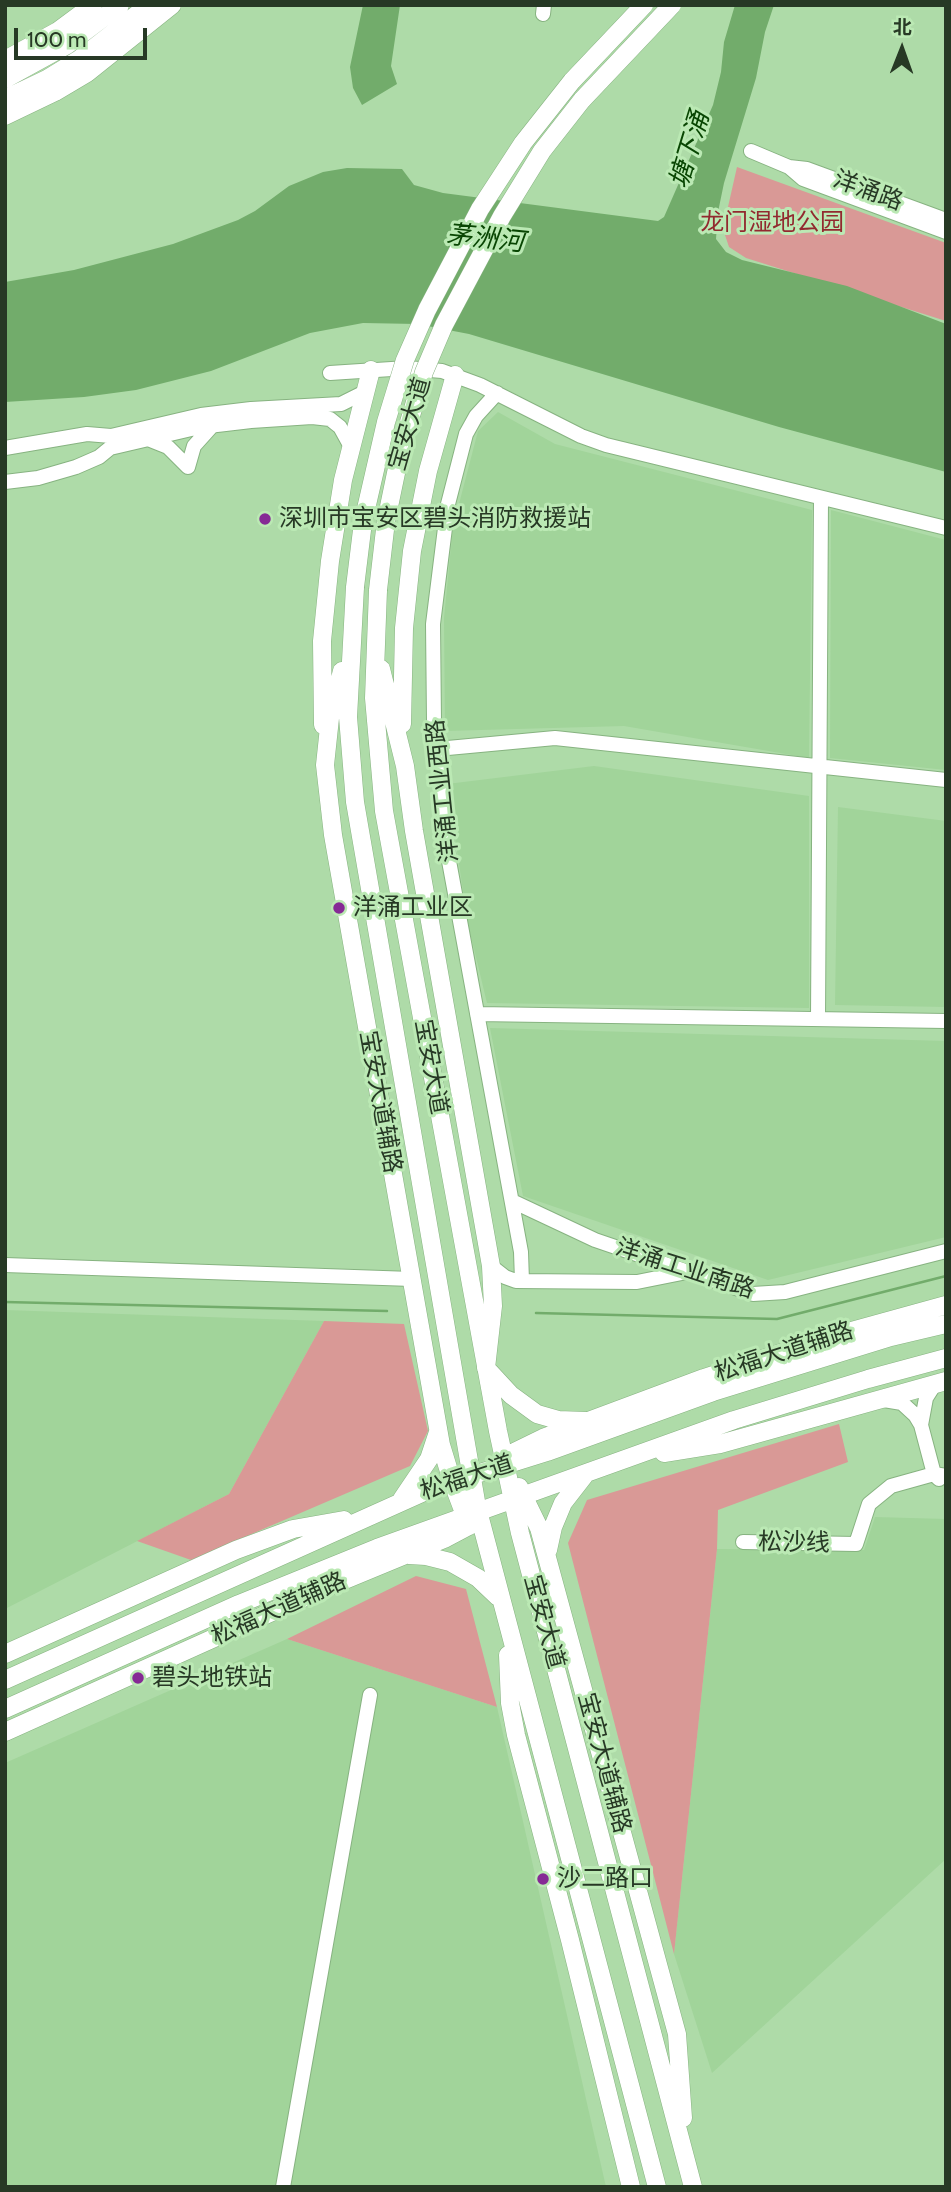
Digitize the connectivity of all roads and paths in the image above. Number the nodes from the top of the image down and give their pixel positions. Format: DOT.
graph roads {
  1 [pos="93,5"];
  2 [pos="120,5"];
  3 [pos="149,5"];
  4 [pos="172,5"];
  5 [pos="644,5"];
  6 [pos="672,5"];
  7 [pos="5,60"];
  8 [pos="5,79"];
  9 [pos="5,99"];
  10 [pos="5,116"];
  11 [pos="751,151"];
  12 [pos="789,167"];
  13 [pos="946,220"];
  14 [pos="946,232"];
  15 [pos="371,370"];
  16 [pos="330,373"];
  17 [pos="455,375"];
  18 [pos="365,392"];
  19 [pos="497,393"];
  20 [pos="212,426"];
  21 [pos="148,439"];
  22 [pos="351,447"];
  23 [pos="5,448"];
  24 [pos="5,482"];
  25 [pos="821,498"];
  26 [pos="946,528"];
  27 [pos="352,619"];
  28 [pos="375,637"];
  29 [pos="437,749"];
  30 [pos="325,765"];
  31 [pos="405,766"];
  32 [pos="821,766"];
  33 [pos="946,780"];
  34 [pos="434,945"];
  35 [pos="353,951"];
  36 [pos="477,1014"];
  37 [pos="818,1019"];
  38 [pos="946,1021"];
  39 [pos="433,1080"];
  40 [pos="404,1088"];
  41 [pos="512,1201"];
  42 [pos="429,1237"];
  43 [pos="946,1251"];
  44 [pos="5,1265"];
  45 [pos="491,1266"];
  46 [pos="687,1272"];
  47 [pos="412,1279"];
  48 [pos="519,1281"];
  49 [pos="493,1299"];
  50 [pos="946,1304"];
  51 [pos="419,1320"];
  52 [pos="946,1324"];
  53 [pos="946,1358"];
  54 [pos="486,1368"];
  55 [pos="763,1377"];
  56 [pos="697,1381"];
  57 [pos="942,1382"];
  58 [pos="875,1399"];
  59 [pos="586,1422"];
  60 [pos="921,1425"];
  61 [pos="439,1428"];
  62 [pos="636,1455"];
  63 [pos="504,1461"];
  64 [pos="587,1473"];
  65 [pos="471,1474"];
  66 [pos="940,1475"];
  67 [pos="452,1480"];
  68 [pos="946,1484"];
  69 [pos="518,1498"];
  70 [pos="400,1501"];
  71 [pos="368,1516"];
  72 [pos="473,1518"];
  73 [pos="743,1542"];
  74 [pos="406,1555"];
  75 [pos="549,1564"];
  76 [pos="323,1589"];
  77 [pos="500,1599"];
  78 [pos="239,1604"];
  79 [pos="507,1627"];
  80 [pos="5,1654"];
  81 [pos="575,1654"];
  82 [pos="5,1680"];
  83 [pos="370,1695"];
  84 [pos="5,1709"];
  85 [pos="5,1732"];
  86 [pos="572,1732"];
  87 [pos="570,1940"];
  88 [pos="621,2055"];
  89 [pos="685,2153"];
  90 [pos="283,2187"];
  91 [pos="631,2187"];
  92 [pos="657,2187"];
  93 [pos="693,2187"];
  1 -- 7 [label="main road"];
  2 -- 8 [label="main road"];
  3 -- 9 [label="main road"];
  4 -- 10 [label="main road"];
  5 -- 27 [label="main road, 宝安大道, bridge"];
  6 -- 28 [label="main road, 宝安大道, bridge"];
  11 -- 12 [label="street, 洋涌路"];
  12 -- 13 [label="street, 洋涌路"];
  12 -- 14 [label="street, 洋涌路"];
  15 -- 16 [label="street"];
  15 -- 17 [label="street"];
  15 -- 18 [label="main road"];
  17 -- 19 [label="street"];
  17 -- 31 [label="main road"];
  18 -- 22 [label="main road"];
  18 -- 23 [label="street"];
  19 -- 25 [label="street"];
  19 -- 29 [label="street, 洋涌工业西路"];
  20 -- 21 [label="street"];
  20 -- 21 [label="street"];
  20 -- 22 [label="street"];
  21 -- 24 [label="street"];
  22 -- 30 [label="main road"];
  25 -- 26 [label="street"];
  25 -- 32 [label="street"];
  27 -- 30 [label="main road, 宝安大道辅路"];
  27 -- 40 [label="main road, 宝安大道"];
  28 -- 31 [label="main road"];
  28 -- 39 [label="main road, 宝安大道"];
  29 -- 32 [label="street"];
  29 -- 36 [label="street, 洋涌工业西路"];
  30 -- 35 [label="main road, 宝安大道辅路"];
  31 -- 34 [label="main road"];
  32 -- 33 [label="street"];
  32 -- 37 [label="street"];
  34 -- 39 [label="main road"];
  34 -- 45 [label="main road"];
  35 -- 40 [label="main road"];
  35 -- 47 [label="main road, 宝安大道辅路"];
  36 -- 37 [label="street"];
  36 -- 41 [label="street, 洋涌工业西路"];
  37 -- 38 [label="street"];
  39 -- 54 [label="main road, 宝安大道"];
  40 -- 42 [label="main road, 宝安大道"];
  41 -- 46 [label="street, 洋涌工业南路"];
  41 -- 48 [label="street, 洋涌工业西路"];
  42 -- 51 [label="main road"];
  42 -- 65 [label="main road, 宝安大道"];
  43 -- 46 [label="street, 洋涌工业南路"];
  44 -- 47 [label="street"];
  45 -- 48 [label="street"];
  45 -- 49 [label="main road"];
  46 -- 48 [label="street"];
  47 -- 51 [label="main road, 宝安大道辅路"];
  48 -- 49 [label="street"];
  49 -- 54 [label="main road"];
  50 -- 56 [label="main road, 松福大道辅路"];
  51 -- 61 [label="main road, 宝安大道辅路"];
  52 -- 55 [label="main road, 松福大道"];
  53 -- 62 [label="main road, 松福大道"];
  54 -- 59 [label="main road"];
  54 -- 63 [label="main road, 宝安大道"];
  55 -- 56 [label="main road"];
  55 -- 63 [label="main road, 松福大道"];
  56 -- 59 [label="main road, 松福大道辅路"];
  57 -- 58 [label="main road"];
  57 -- 60 [label="street"];
  58 -- 60 [label="street"];
  58 -- 62 [label="main road"];
  59 -- 63 [label="main road, 松福大道辅路"];
  60 -- 66 [label="street"];
  61 -- 67 [label="main road, 宝安大道辅路"];
  61 -- 70 [label="main road"];
  62 -- 64 [label="main road, 松福大道"];
  63 -- 65 [label="main road, 松福大道辅路"];
  63 -- 69 [label="main road, 宝安大道辅路"];
  64 -- 69 [label="main road, 松福大道"];
  64 -- 75 [label="main road"];
  65 -- 67 [label="main road, 松福大道"];
  65 -- 72 [label="main road, 宝安大道"];
  66 -- 68 [label="street"];
  66 -- 73 [label="street, 松沙线"];
  67 -- 70 [label="main road, 松福大道"];
  67 -- 72 [label="main road, 宝安大道辅路"];
  69 -- 72 [label="main road, 松福大道"];
  69 -- 75 [label="main road, 宝安大道辅路"];
  69 -- 86 [label="main road, 宝安大道"];
  70 -- 71 [label="main road, 松福大道"];
  71 -- 80 [label="main road"];
  71 -- 82 [label="main road, 松福大道"];
  72 -- 74 [label="main road, 松福大道辅路"];
  72 -- 77 [label="main road, 宝安大道"];
  72 -- 78 [label="main road, 松福大道"];
  74 -- 76 [label="main road, 松福大道辅路"];
  74 -- 77 [label="main road"];
  75 -- 81 [label="main road, 宝安大道辅路"];
  76 -- 78 [label="main road"];
  76 -- 85 [label="main road, 松福大道辅路"];
  77 -- 79 [label="main road, 宝安大道"];
  78 -- 84 [label="main road, 松福大道"];
  79 -- 87 [label="main road"];
  79 -- 88 [label="main road, 宝安大道"];
  81 -- 86 [label="main road"];
  81 -- 89 [label="main road, 宝安大道辅路"];
  83 -- 90 [label="street"];
  86 -- 89 [label="main road, 宝安大道"];
  87 -- 88 [label="main road"];
  87 -- 91 [label="main road"];
  88 -- 92 [label="main road, 宝安大道"];
  89 -- 93 [label="main road, 宝安大道"];
}
